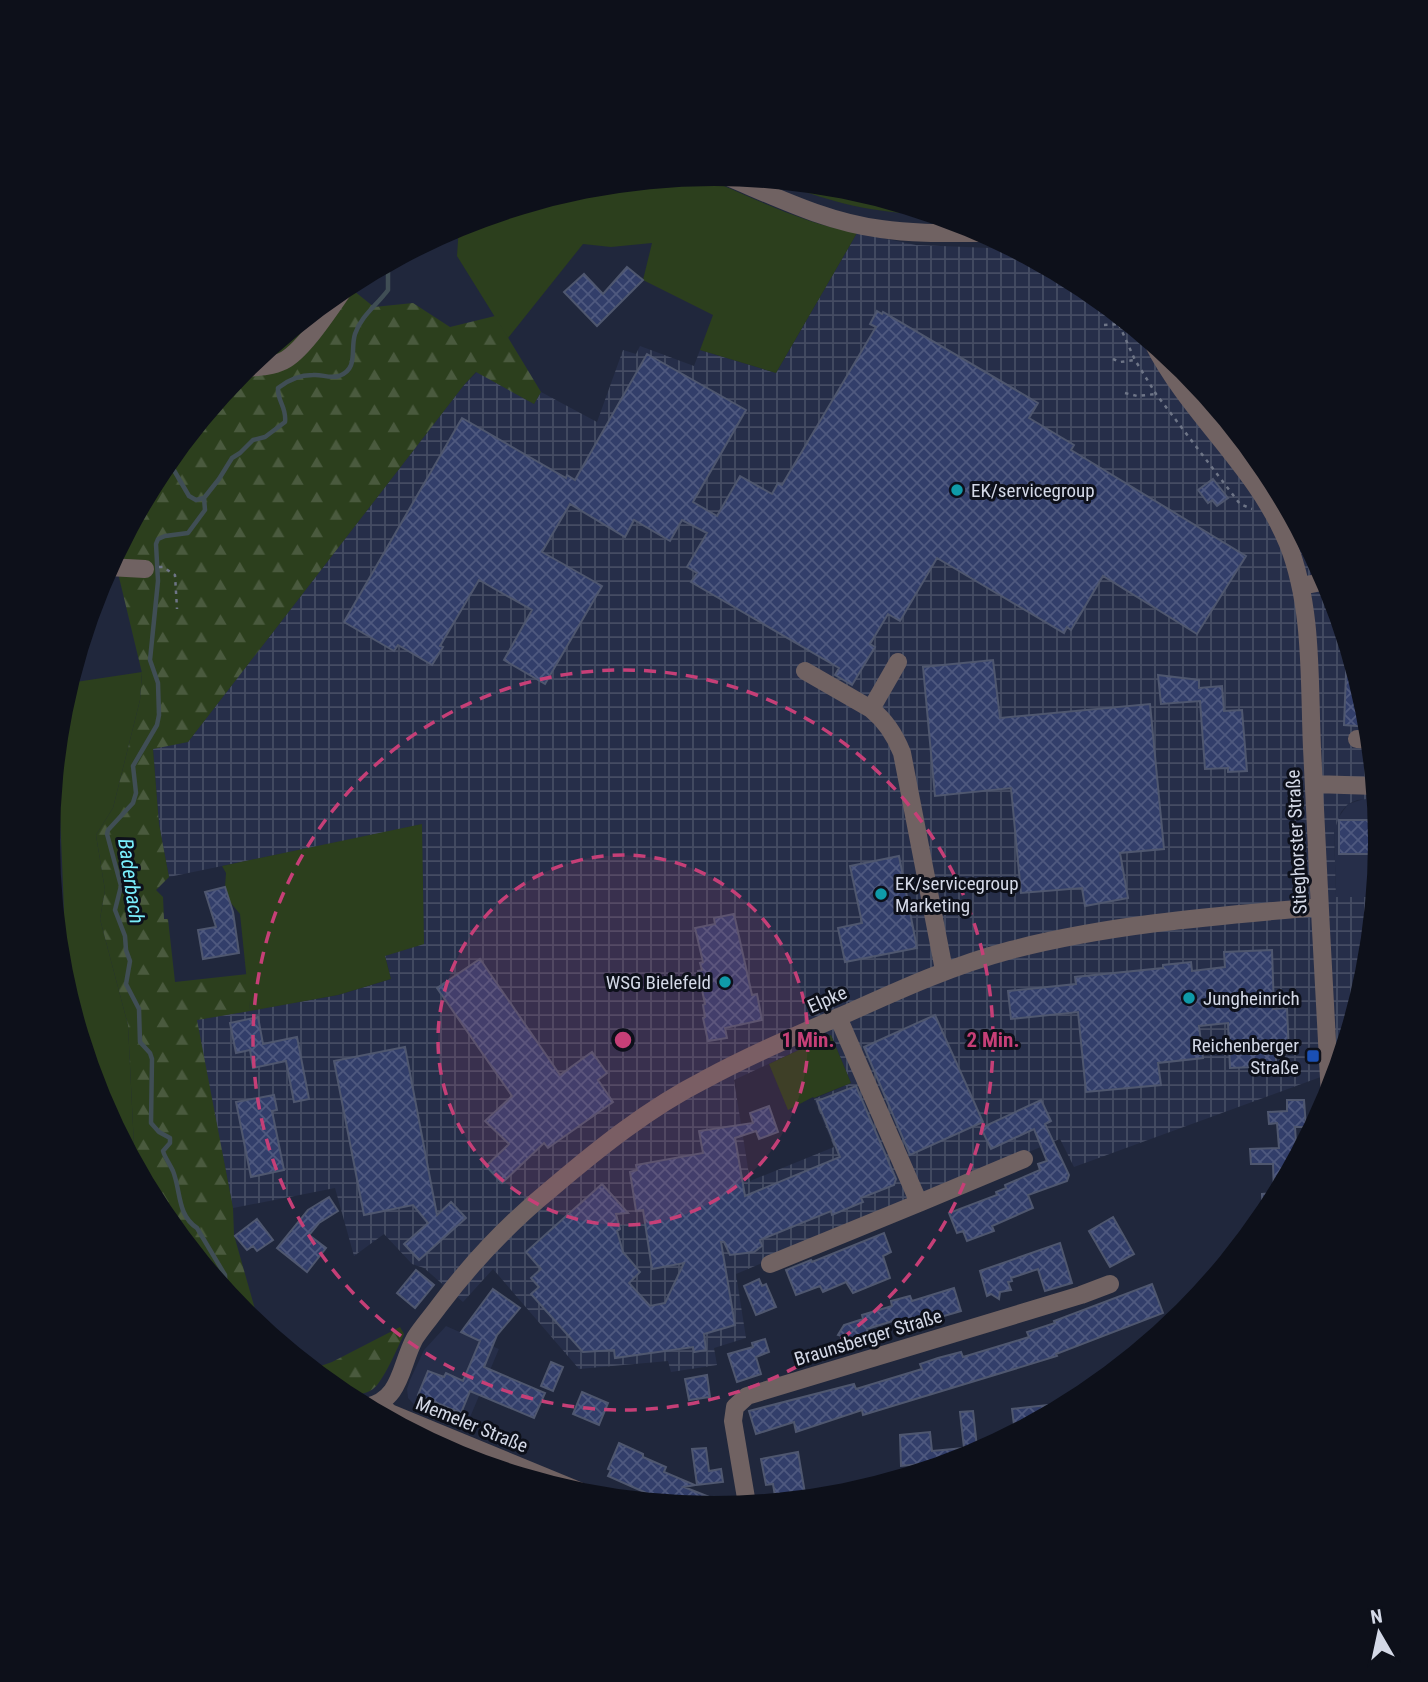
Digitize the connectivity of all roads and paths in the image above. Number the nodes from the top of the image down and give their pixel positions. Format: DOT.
graph roads {
  1 [pos="754,188"];
  2 [pos="955,233"];
  3 [pos="322,317"];
  4 [pos="1115,324"];
  5 [pos="1104,325"];
  6 [pos="1120,328"];
  7 [pos="1113,359"];
  8 [pos="1135,360"];
  9 [pos="263,367"];
  10 [pos="1172,373"];
  11 [pos="1125,393"];
  12 [pos="1156,394"];
  13 [pos="1259,510"];
  14 [pos="120,567"];
  15 [pos="154,568"];
  16 [pos="1315,583"];
  17 [pos="1301,586"];
  18 [pos="177,609"];
  19 [pos="898,662"];
  20 [pos="805,671"];
  21 [pos="871,709"];
  22 [pos="1314,784"];
  23 [pos="1366,786"];
  24 [pos="1319,907"];
  25 [pos="944,970"];
  26 [pos="838,1017"];
  27 [pos="1328,1066"];
  28 [pos="1024,1158"];
  29 [pos="919,1203"];
  30 [pos="769,1264"];
  31 [pos="1110,1284"];
  32 [pos="379,1403"];
  33 [pos="745,1495"];
  1 -- 2 [label="street"];
  3 -- 9 [label="street"];
  4 -- 5 [label="path"];
  6 -- 8 [label="path"];
  7 -- 8 [label="path"];
  8 -- 12 [label="path"];
  10 -- 17 [label="street, Stieghorster Straße"];
  11 -- 12 [label="path"];
  12 -- 13 [label="path"];
  14 -- 15 [label="street"];
  15 -- 18 [label="path"];
  16 -- 17 [label="street"];
  17 -- 22 [label="street, Stieghorster Straße"];
  19 -- 21 [label="street"];
  20 -- 21 [label="street"];
  21 -- 25 [label="street"];
  22 -- 23 [label="street"];
  22 -- 24 [label="street, Stieghorster Straße"];
  24 -- 25 [label="street, Elpke"];
  24 -- 27 [label="street, Stieghorster Straße"];
  25 -- 26 [label="street, Elpke"];
  26 -- 29 [label="street"];
  26 -- 32 [label="street, Elpke"];
  28 -- 29 [label="street"];
  29 -- 30 [label="street"];
  31 -- 33 [label="street, Braunsberger Straße"];
}
